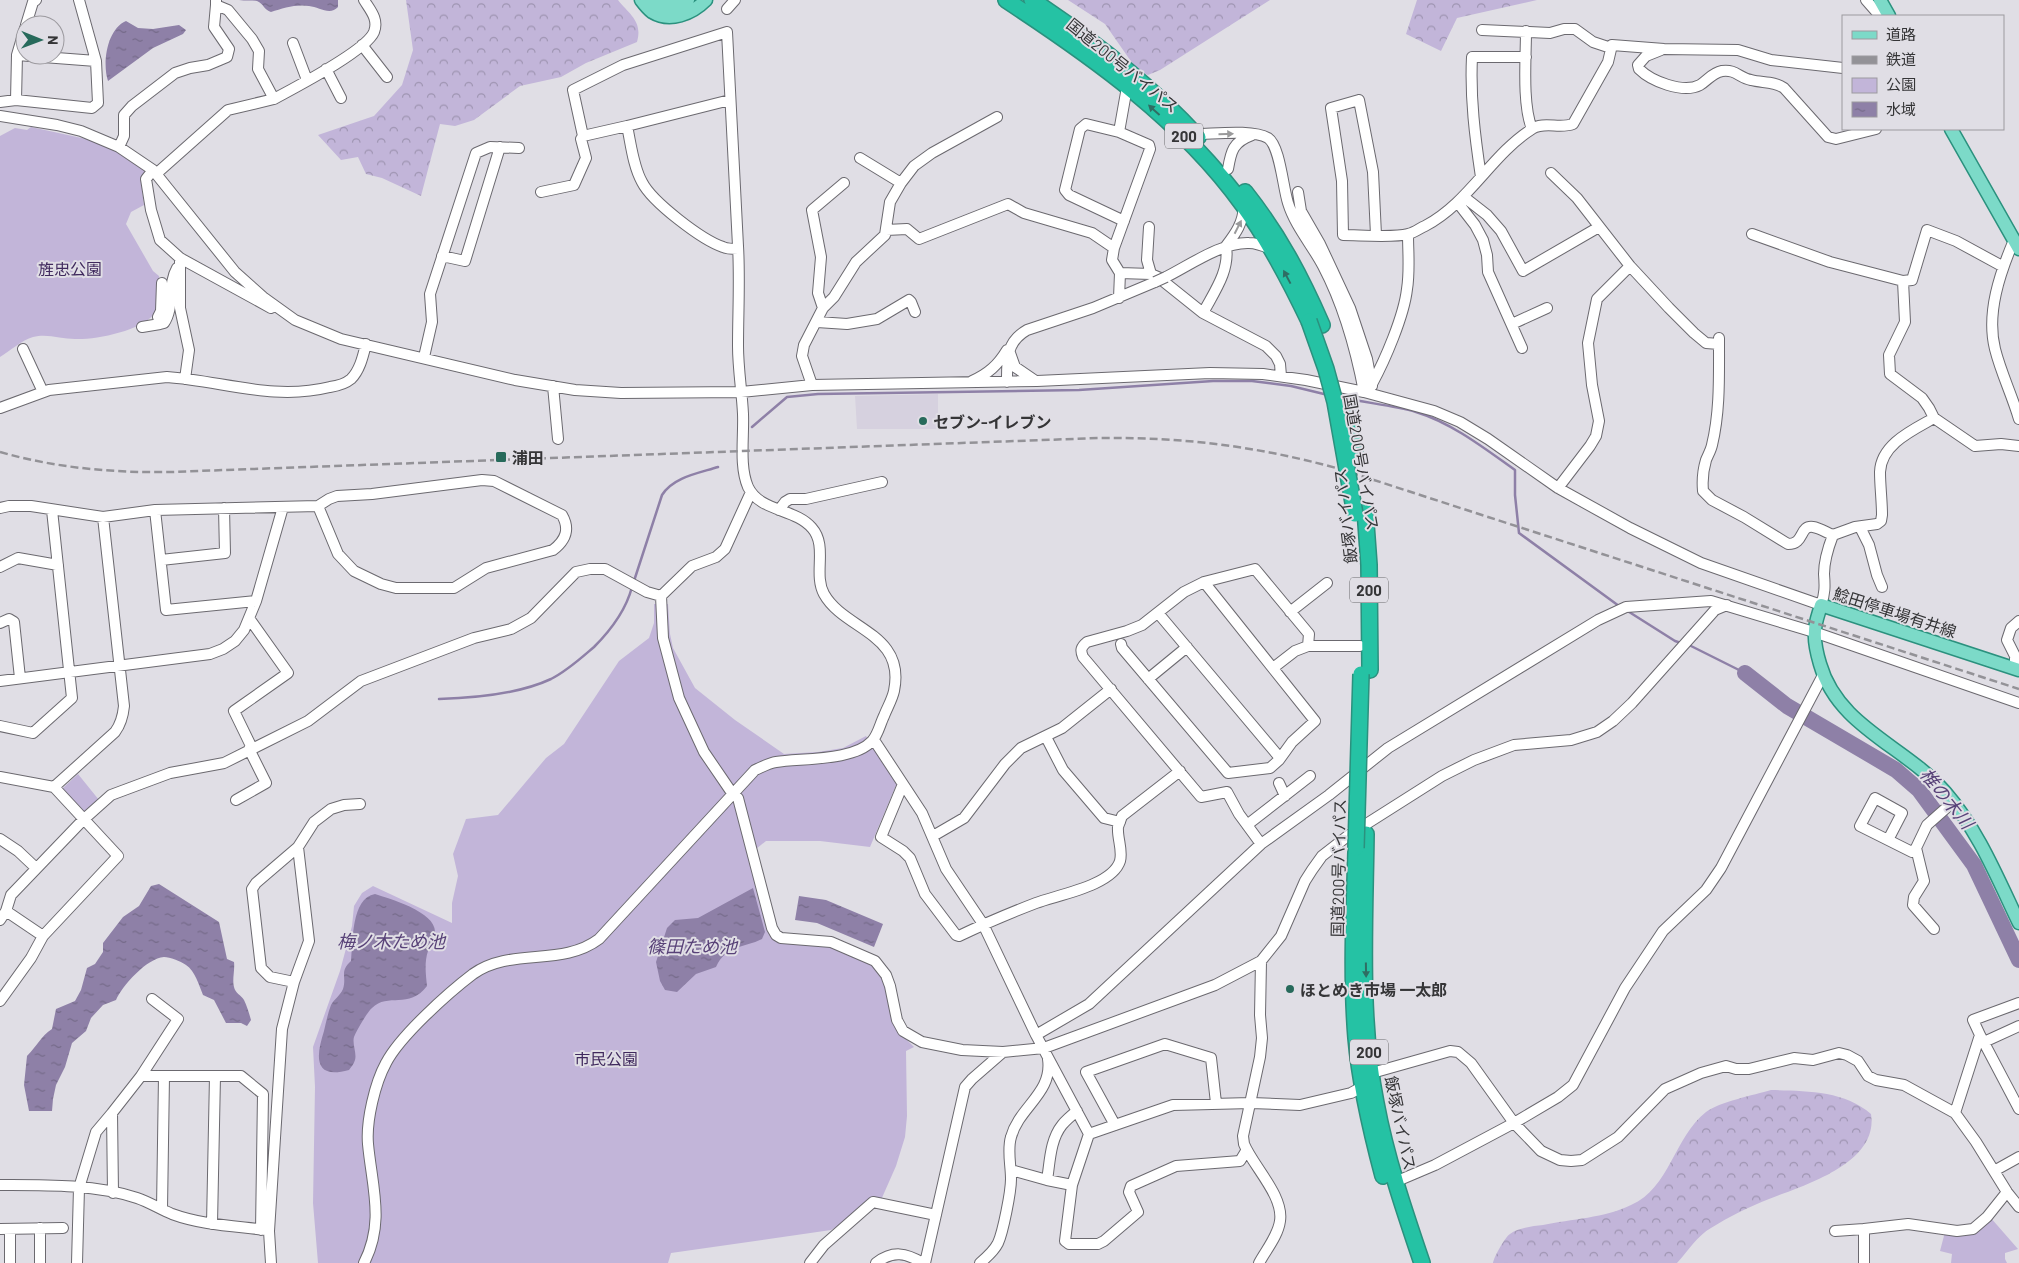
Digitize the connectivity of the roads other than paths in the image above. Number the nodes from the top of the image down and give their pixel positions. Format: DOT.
graph roads {
  1 [pos="36,0"];
  2 [pos="79,0"];
  3 [pos="364,0"];
  4 [pos="642,0"];
  5 [pos="688,0"];
  6 [pos="706,0"];
  7 [pos="735,0"];
  8 [pos="1006,0"];
  9 [pos="1032,0"];
  10 [pos="1866,0"];
  11 [pos="1880,0"];
  12 [pos="216,2"];
  13 [pos="1042,4"];
  14 [pos="727,9"];
  15 [pos="29,15"];
  16 [pos="1879,15"];
  17 [pos="1888,15"];
  18 [pos="1482,30"];
  19 [pos="1526,31"];
  20 [pos="293,43"];
  21 [pos="362,45"];
  22 [pos="1611,48"];
  23 [pos="1664,49"];
  24 [pos="1526,57"];
  25 [pos="65,59"];
  26 [pos="96,61"];
  27 [pos="17,65"];
  28 [pos="1842,68"];
  29 [pos="326,69"];
  30 [pos="387,77"];
  31 [pos="307,80"];
  32 [pos="1127,87"];
  33 [pos="341,98"];
  34 [pos="274,99"];
  35 [pos="16,100"];
  36 [pos="730,100"];
  37 [pos="0,102"];
  38 [pos="0,116"];
  39 [pos="997,117"];
  40 [pos="627,126"];
  41 [pos="1532,129"];
  42 [pos="1872,130"];
  43 [pos="1952,130"];
  44 [pos="1119,132"];
  45 [pos="1196,134"];
  46 [pos="1255,134"];
  47 [pos="583,136"];
  48 [pos="119,147"];
  49 [pos="500,147"];
  50 [pos="519,148"];
  51 [pos="860,158"];
  52 [pos="1228,169"];
  53 [pos="154,172"];
  54 [pos="1550,174"];
  55 [pos="1481,177"];
  56 [pos="844,183"];
  57 [pos="901,183"];
  58 [pos="541,192"];
  59 [pos="1298,192"];
  60 [pos="1461,200"];
  61 [pos="1244,206"];
  62 [pos="1124,220"];
  63 [pos="1149,227"];
  64 [pos="1599,227"];
  65 [pos="886,230"];
  66 [pos="1408,234"];
  67 [pos="1752,234"];
  68 [pos="1376,235"];
  69 [pos="2016,245"];
  70 [pos="1226,246"];
  71 [pos="1114,248"];
  72 [pos="738,249"];
  73 [pos="1272,250"];
  74 [pos="442,256"];
  75 [pos="180,260"];
  76 [pos="1630,266"];
  77 [pos="2002,266"];
  78 [pos="1120,273"];
  79 [pos="1153,278"];
  80 [pos="1903,281"];
  81 [pos="162,283"];
  82 [pos="1119,298"];
  83 [pos="823,308"];
  84 [pos="1547,308"];
  85 [pos="915,312"];
  86 [pos="1203,313"];
  87 [pos="295,320"];
  88 [pos="817,322"];
  89 [pos="1315,323"];
  90 [pos="160,324"];
  91 [pos="1512,324"];
  92 [pos="142,327"];
  93 [pos="366,344"];
  94 [pos="1009,347"];
  95 [pos="1522,348"];
  96 [pos="23,349"];
  97 [pos="424,357"];
  98 [pos="1281,376"];
  99 [pos="185,379"];
  100 [pos="1037,381"];
  101 [pos="968,382"];
  102 [pos="1006,382"];
  103 [pos="812,385"];
  104 [pos="553,386"];
  105 [pos="1368,390"];
  106 [pos="43,392"];
  107 [pos="741,392"];
  108 [pos="1,408"];
  109 [pos="1934,418"];
  110 [pos="2019,419"];
  111 [pos="558,439"];
  112 [pos="2019,446"];
  113 [pos="882,482"];
  114 [pos="1558,488"];
  115 [pos="751,492"];
  116 [pos="318,506"];
  117 [pos="283,507"];
  118 [pos="0,508"];
  119 [pos="224,508"];
  120 [pos="52,510"];
  121 [pos="155,510"];
  122 [pos="779,510"];
  123 [pos="1360,512"];
  124 [pos="103,517"];
  125 [pos="1860,527"];
  126 [pos="1833,535"];
  127 [pos="161,560"];
  128 [pos="58,565"];
  129 [pos="0,567"];
  130 [pos="1204,582"];
  131 [pos="1327,583"];
  132 [pos="1882,587"];
  133 [pos="661,596"];
  134 [pos="256,601"];
  135 [pos="1821,605"];
  136 [pos="1727,606"];
  137 [pos="1290,612"];
  138 [pos="1158,613"];
  139 [pos="249,618"];
  140 [pos="2019,621"];
  141 [pos="0,623"];
  142 [pos="1814,632"];
  143 [pos="1121,644"];
  144 [pos="1187,646"];
  145 [pos="1308,646"];
  146 [pos="1360,646"];
  147 [pos="120,666"];
  148 [pos="1273,668"];
  149 [pos="2017,669"];
  150 [pos="69,672"];
  151 [pos="1365,672"];
  152 [pos="1823,674"];
  153 [pos="20,678"];
  154 [pos="1148,679"];
  155 [pos="0,681"];
  156 [pos="1111,689"];
  157 [pos="2019,703"];
  158 [pos="0,726"];
  159 [pos="1046,736"];
  160 [pos="874,740"];
  161 [pos="250,748"];
  162 [pos="1280,758"];
  163 [pos="1180,771"];
  164 [pos="1310,776"];
  165 [pos="0,777"];
  166 [pos="902,784"];
  167 [pos="1279,784"];
  168 [pos="54,787"];
  169 [pos="732,793"];
  170 [pos="1285,796"];
  171 [pos="236,800"];
  172 [pos="1953,802"];
  173 [pos="360,804"];
  174 [pos="83,820"];
  175 [pos="1120,822"];
  176 [pos="1247,825"];
  177 [pos="932,836"];
  178 [pos="0,839"];
  179 [pos="1888,840"];
  180 [pos="1261,844"];
  181 [pos="298,847"];
  182 [pos="1916,848"];
  183 [pos="36,868"];
  184 [pos="6,911"];
  185 [pos="0,920"];
  186 [pos="2019,923"];
  187 [pos="983,924"];
  188 [pos="1934,929"];
  189 [pos="43,936"];
  190 [pos="1261,961"];
  191 [pos="294,982"];
  192 [pos="5,986"];
  193 [pos="152,999"];
  194 [pos="0,1001"];
  195 [pos="2019,1003"];
  196 [pos="2019,1026"];
  197 [pos="1036,1035"];
  198 [pos="1982,1038"];
  199 [pos="1003,1052"];
  200 [pos="1046,1052"];
  201 [pos="1372,1073"];
  202 [pos="141,1076"];
  203 [pos="164,1076"];
  204 [pos="215,1076"];
  205 [pos="1362,1087"];
  206 [pos="1216,1103"];
  207 [pos="1251,1103"];
  208 [pos="2019,1109"];
  209 [pos="1077,1111"];
  210 [pos="1955,1112"];
  211 [pos="112,1114"];
  212 [pos="1514,1123"];
  213 [pos="1114,1125"];
  214 [pos="1089,1134"];
  215 [pos="1246,1151"];
  216 [pos="2019,1158"];
  217 [pos="1011,1170"];
  218 [pos="1994,1171"];
  219 [pos="1046,1180"];
  220 [pos="1395,1182"];
  221 [pos="0,1185"];
  222 [pos="1072,1185"];
  223 [pos="79,1188"];
  224 [pos="113,1192"];
  225 [pos="2007,1192"];
  226 [pos="2019,1207"];
  227 [pos="162,1209"];
  228 [pos="936,1214"];
  229 [pos="212,1224"];
  230 [pos="40,1228"];
  231 [pos="63,1228"];
  232 [pos="5,1229"];
  233 [pos="1864,1229"];
  234 [pos="265,1230"];
  235 [pos="1835,1231"];
  236 [pos="10,1263"];
  237 [pos="40,1263"];
  238 [pos="77,1263"];
  239 [pos="271,1263"];
  240 [pos="364,1263"];
  241 [pos="810,1263"];
  242 [pos="876,1263"];
  243 [pos="924,1263"];
  244 [pos="980,1263"];
  245 [pos="1259,1263"];
  246 [pos="1412,1263"];
  247 [pos="1422,1263"];
  248 [pos="1864,1263"];
  1 -- 15 [label="street"];
  2 -- 26 [label="street"];
  3 -- 21 [label="street"];
  4 -- 5 [label="main road"];
  4 -- 6 [label="main road"];
  7 -- 14 [label="street"];
  8 -- 32 [label="highway, 国道200号バイパス / 200"];
  9 -- 13 [label="highway, 200"];
  10 -- 16 [label="street"];
  11 -- 17 [label="main road"];
  12 -- 34 [label="street"];
  12 -- 48 [label="street"];
  13 -- 45 [label="highway, 200"];
  18 -- 19 [label="street"];
  19 -- 22 [label="street"];
  19 -- 24 [label="street"];
  20 -- 31 [label="street"];
  21 -- 29 [label="street"];
  21 -- 30 [label="street"];
  22 -- 23 [label="street"];
  22 -- 41 [label="street"];
  23 -- 28 [label="street"];
  23 -- 42 [label="street"];
  24 -- 41 [label="street"];
  24 -- 55 [label="street"];
  25 -- 26 [label="street"];
  26 -- 35 [label="street"];
  27 -- 35 [label="street"];
  29 -- 31 [label="street"];
  29 -- 33 [label="street"];
  31 -- 34 [label="street"];
  32 -- 44 [label="street"];
  61 -- 32 [label="highway, 国道200号バイパス / 200, one-way"];
  34 -- 53 [label="street"];
  35 -- 37 [label="street"];
  36 -- 40 [label="street"];
  36 -- 47 [label="street"];
  36 -- 72 [label="street"];
  38 -- 48 [label="street"];
  39 -- 57 [label="street"];
  40 -- 47 [label="street"];
  40 -- 72 [label="street"];
  41 -- 55 [label="street"];
  43 -- 69 [label="main road"];
  44 -- 62 [label="street"];
  44 -- 62 [label="street"];
  45 -- 46 [label="street, one-way"];
  45 -- 52 [label="highway, 200"];
  46 -- 52 [label="street"];
  46 -- 105 [label="street"];
  47 -- 58 [label="street"];
  48 -- 53 [label="street"];
  49 -- 50 [label="street"];
  49 -- 74 [label="street"];
  49 -- 74 [label="street"];
  51 -- 57 [label="street"];
  52 -- 89 [label="highway, 200"];
  53 -- 75 [label="street"];
  53 -- 87 [label="street"];
  54 -- 64 [label="street"];
  55 -- 60 [label="street"];
  56 -- 83 [label="street"];
  57 -- 65 [label="street"];
  59 -- 105 [label="street"];
  60 -- 64 [label="street"];
  60 -- 66 [label="street"];
  60 -- 91 [label="street"];
  70 -- 61 [label="street, one-way"];
  61 -- 73 [label="highway, 国道200号バイパス / 200"];
  62 -- 71 [label="street"];
  63 -- 79 [label="street"];
  64 -- 76 [label="street"];
  65 -- 71 [label="street"];
  65 -- 83 [label="street"];
  66 -- 68 [label="street"];
  66 -- 105 [label="street"];
  67 -- 80 [label="street"];
  68 -- 68 [label="street"];
  69 -- 77 [label="street"];
  70 -- 73 [label="street"];
  70 -- 79 [label="street, bridge"];
  70 -- 86 [label="street"];
  71 -- 78 [label="street"];
  72 -- 107 [label="street"];
  89 -- 73 [label="highway, 国道200号バイパス / 200, one-way"];
  74 -- 97 [label="street"];
  75 -- 87 [label="street"];
  75 -- 90 [label="street"];
  75 -- 99 [label="street"];
  76 -- 114 [label="street"];
  76 -- 126 [label="street"];
  77 -- 80 [label="street"];
  77 -- 110 [label="street"];
  78 -- 79 [label="street"];
  78 -- 82 [label="street"];
  79 -- 82 [label="street"];
  79 -- 86 [label="street"];
  80 -- 109 [label="street"];
  81 -- 90 [label="street"];
  82 -- 94 [label="street"];
  83 -- 88 [label="street"];
  84 -- 91 [label="street"];
  85 -- 88 [label="street"];
  86 -- 98 [label="street"];
  87 -- 93 [label="street"];
  88 -- 103 [label="street"];
  89 -- 123 [label="highway, 国道200号バイパス / 200, bridge"];
  90 -- 92 [label="street"];
  91 -- 95 [label="street"];
  93 -- 97 [label="street"];
  93 -- 99 [label="street"];
  94 -- 100 [label="street"];
  94 -- 101 [label="street"];
  94 -- 102 [label="street"];
  96 -- 106 [label="street"];
  97 -- 104 [label="street"];
  98 -- 100 [label="street"];
  98 -- 105 [label="street"];
  99 -- 106 [label="street"];
  100 -- 102 [label="street"];
  101 -- 102 [label="street"];
  101 -- 103 [label="street"];
  103 -- 107 [label="street"];
  104 -- 107 [label="street"];
  104 -- 111 [label="street"];
  105 -- 114 [label="street"];
  106 -- 108 [label="street"];
  107 -- 115 [label="street"];
  109 -- 112 [label="street"];
  109 -- 125 [label="street"];
  113 -- 122 [label="street"];
  114 -- 135 [label="street"];
  115 -- 122 [label="street"];
  115 -- 133 [label="street"];
  116 -- 116 [label="street"];
  116 -- 117 [label="street"];
  117 -- 119 [label="street"];
  117 -- 134 [label="street"];
  118 -- 120 [label="street"];
  119 -- 121 [label="street"];
  119 -- 127 [label="street"];
  120 -- 124 [label="street"];
  120 -- 128 [label="street"];
  121 -- 124 [label="street"];
  121 -- 127 [label="street"];
  122 -- 160 [label="street"];
  123 -- 146 [label="highway, 国道200号バイパス / 200"];
  123 -- 151 [label="highway, 飯塚バイパス / 200"];
  124 -- 147 [label="street"];
  125 -- 126 [label="street"];
  125 -- 132 [label="street"];
  126 -- 135 [label="street"];
  127 -- 134 [label="street"];
  128 -- 129 [label="street"];
  128 -- 150 [label="street"];
  130 -- 137 [label="street"];
  130 -- 138 [label="street"];
  130 -- 148 [label="street"];
  131 -- 137 [label="street"];
  133 -- 161 [label="street"];
  133 -- 169 [label="street"];
  134 -- 139 [label="street"];
  135 -- 142 [label="main road, 鯰田停車場有井線"];
  135 -- 149 [label="main road, 鯰田停車場有井線"];
  136 -- 142 [label="street"];
  136 -- 180 [label="street"];
  136 -- 190 [label="street"];
  137 -- 145 [label="street"];
  138 -- 144 [label="street"];
  138 -- 156 [label="street"];
  139 -- 147 [label="street"];
  139 -- 161 [label="street"];
  140 -- 149 [label="street"];
  141 -- 153 [label="street"];
  142 -- 152 [label="main road, 鯰田停車場有井線"];
  142 -- 157 [label="street"];
  143 -- 154 [label="street"];
  144 -- 154 [label="street"];
  144 -- 162 [label="street"];
  145 -- 146 [label="street"];
  145 -- 148 [label="street"];
  146 -- 151 [label="highway, 国道200号バイパス / 200"];
  147 -- 150 [label="street"];
  147 -- 168 [label="street"];
  148 -- 162 [label="street"];
  150 -- 153 [label="street"];
  150 -- 158 [label="street"];
  151 -- 201 [label="highway, 飯塚バイパス / 200, one-way"];
  151 -- 205 [label="highway, 国道200号バイパス / 200, bridge"];
  152 -- 172 [label="main road, 鯰田停車場有井線"];
  152 -- 212 [label="street"];
  153 -- 155 [label="street"];
  154 -- 162 [label="street"];
  156 -- 159 [label="street"];
  156 -- 163 [label="street"];
  159 -- 175 [label="street"];
  159 -- 177 [label="street"];
  160 -- 166 [label="street"];
  160 -- 169 [label="street"];
  161 -- 171 [label="street"];
  161 -- 174 [label="street"];
  163 -- 175 [label="street"];
  163 -- 176 [label="street"];
  164 -- 170 [label="street"];
  165 -- 168 [label="street"];
  166 -- 177 [label="street"];
  166 -- 187 [label="street"];
  167 -- 170 [label="street"];
  168 -- 174 [label="street"];
  169 -- 199 [label="street"];
  169 -- 240 [label="street"];
  170 -- 176 [label="street"];
  172 -- 182 [label="street"];
  172 -- 186 [label="main road, 鯰田停車場有井線"];
  173 -- 181 [label="street"];
  174 -- 183 [label="street"];
  174 -- 189 [label="street"];
  175 -- 187 [label="street"];
  176 -- 180 [label="street"];
  177 -- 187 [label="street"];
  178 -- 183 [label="street"];
  179 -- 182 [label="street"];
  180 -- 197 [label="street"];
  181 -- 191 [label="street"];
  181 -- 191 [label="street"];
  182 -- 188 [label="street"];
  183 -- 184 [label="street"];
  184 -- 185 [label="street"];
  184 -- 189 [label="street"];
  187 -- 197 [label="street"];
  189 -- 192 [label="street"];
  190 -- 200 [label="street"];
  190 -- 207 [label="street"];
  191 -- 234 [label="street"];
  192 -- 194 [label="street"];
  193 -- 202 [label="street"];
  195 -- 198 [label="street"];
  196 -- 198 [label="street"];
  197 -- 200 [label="street"];
  198 -- 208 [label="street"];
  198 -- 210 [label="street"];
  199 -- 200 [label="street"];
  199 -- 228 [label="street"];
  200 -- 209 [label="street"];
  200 -- 217 [label="street"];
  201 -- 205 [label="street"];
  201 -- 212 [label="street"];
  201 -- 220 [label="highway, 飯塚バイパス / 200"];
  202 -- 203 [label="street"];
  202 -- 211 [label="street"];
  203 -- 204 [label="street"];
  203 -- 227 [label="street"];
  204 -- 229 [label="street"];
  204 -- 234 [label="street"];
  205 -- 207 [label="street"];
  205 -- 246 [label="highway, 国道200号バイパス / 200"];
  206 -- 207 [label="street"];
  206 -- 213 [label="street"];
  206 -- 213 [label="street"];
  207 -- 215 [label="street"];
  209 -- 214 [label="street"];
  209 -- 219 [label="street"];
  210 -- 212 [label="street"];
  210 -- 218 [label="street"];
  211 -- 223 [label="street"];
  211 -- 224 [label="street"];
  212 -- 220 [label="street"];
  213 -- 214 [label="street"];
  214 -- 222 [label="street"];
  215 -- 222 [label="street"];
  215 -- 245 [label="street"];
  216 -- 218 [label="street"];
  217 -- 219 [label="street"];
  217 -- 244 [label="street"];
  218 -- 225 [label="street"];
  219 -- 222 [label="street"];
  220 -- 247 [label="highway, 飯塚バイパス / 200"];
  221 -- 223 [label="street"];
  223 -- 224 [label="street"];
  223 -- 238 [label="street"];
  224 -- 227 [label="street"];
  225 -- 226 [label="street"];
  225 -- 233 [label="street"];
  227 -- 229 [label="street"];
  228 -- 241 [label="street"];
  228 -- 243 [label="street"];
  229 -- 234 [label="street"];
  230 -- 231 [label="street"];
  230 -- 232 [label="street"];
  230 -- 237 [label="street"];
  232 -- 236 [label="street"];
  233 -- 235 [label="street"];
  233 -- 248 [label="street"];
  234 -- 239 [label="street"];
  242 -- 243 [label="street"];
}
